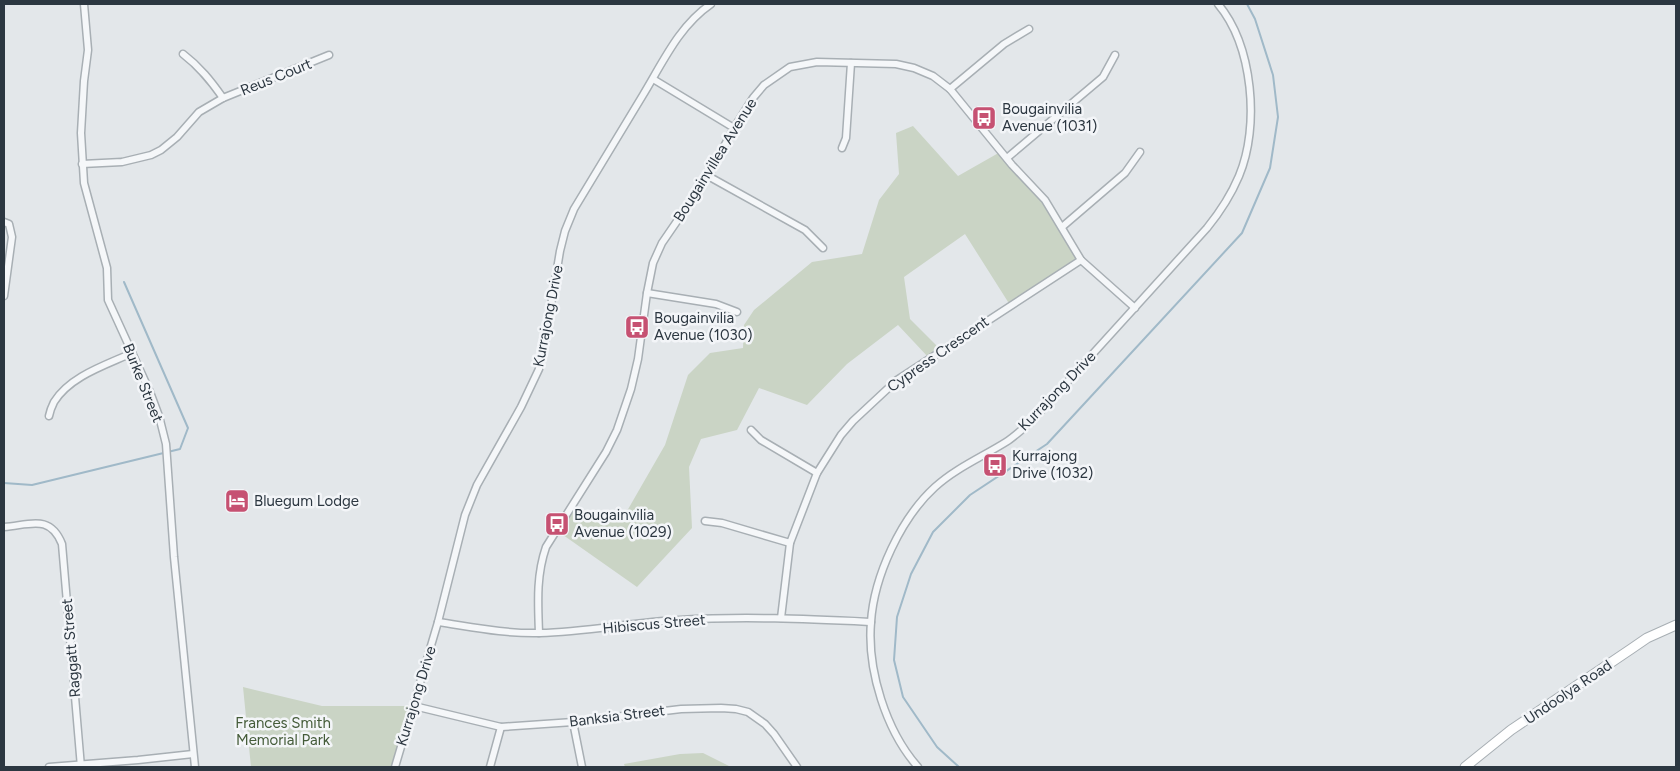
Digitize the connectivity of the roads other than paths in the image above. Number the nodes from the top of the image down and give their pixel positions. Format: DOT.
graph roads {
  1 [pos="84,4"];
  2 [pos="711,4"];
  3 [pos="1218,4"];
  4 [pos="1029,29"];
  5 [pos="184,54"];
  6 [pos="329,55"];
  7 [pos="1115,55"];
  8 [pos="851,63"];
  9 [pos="653,79"];
  10 [pos="950,89"];
  11 [pos="223,98"];
  12 [pos="734,128"];
  13 [pos="842,148"];
  14 [pos="1140,152"];
  15 [pos="1007,158"];
  16 [pos="82,164"];
  17 [pos="708,176"];
  18 [pos="4,222"];
  19 [pos="1062,227"];
  20 [pos="823,248"];
  21 [pos="1081,260"];
  22 [pos="647,293"];
  23 [pos="4,296"];
  24 [pos="1134,308"];
  25 [pos="736,312"];
  26 [pos="132,353"];
  27 [pos="49,416"];
  28 [pos="751,430"];
  29 [pos="817,473"];
  30 [pos="705,521"];
  31 [pos="4,527"];
  32 [pos="790,542"];
  33 [pos="781,618"];
  34 [pos="438,622"];
  35 [pos="870,622"];
  36 [pos="1676,625"];
  37 [pos="539,633"];
  38 [pos="414,706"];
  39 [pos="572,722"];
  40 [pos="501,727"];
  41 [pos="193,754"];
  42 [pos="81,766"];
  43 [pos="49,767"];
  44 [pos="195,767"];
  45 [pos="395,767"];
  46 [pos="490,767"];
  47 [pos="582,767"];
  48 [pos="797,767"];
  49 [pos="918,767"];
  50 [pos="1465,767"];
  1 -- 16 [label="street, Burke Street"];
  2 -- 9 [label="street, Kurrajong Drive"];
  3 -- 24 [label="street, Kurrajong Drive"];
  4 -- 10 [label="street"];
  5 -- 11 [label="street, Reus Court"];
  6 -- 11 [label="street, Reus Court"];
  7 -- 15 [label="street"];
  8 -- 10 [label="street, Bougainvillea Avenue"];
  8 -- 12 [label="street, Bougainvillea Avenue"];
  8 -- 13 [label="street"];
  9 -- 12 [label="street"];
  9 -- 34 [label="street, Kurrajong Drive"];
  10 -- 15 [label="street, Bougainvillea Avenue"];
  11 -- 16 [label="street, Reus Court"];
  12 -- 17 [label="street, Bougainvillea Avenue"];
  14 -- 19 [label="street"];
  15 -- 19 [label="street, Bougainvillea Avenue"];
  16 -- 26 [label="street, Burke Street"];
  17 -- 20 [label="street"];
  17 -- 22 [label="street, Bougainvillea Avenue"];
  18 -- 23 [label="street"];
  19 -- 21 [label="street, Bougainvillea Avenue"];
  21 -- 24 [label="street, Bougainvillea Avenue"];
  21 -- 29 [label="street, Cypress Crescent"];
  22 -- 25 [label="street"];
  22 -- 37 [label="street, Bougainvillea Avenue"];
  24 -- 35 [label="street, Kurrajong Drive"];
  26 -- 27 [label="street"];
  26 -- 41 [label="street, Burke Street"];
  28 -- 29 [label="street"];
  29 -- 32 [label="street, Cypress Crescent"];
  30 -- 32 [label="street"];
  31 -- 42 [label="street, Raggatt Street"];
  32 -- 33 [label="street, Cypress Crescent"];
  33 -- 35 [label="street, Hibiscus Street"];
  33 -- 37 [label="street, Hibiscus Street"];
  34 -- 37 [label="street, Hibiscus Street"];
  34 -- 38 [label="street, Kurrajong Drive"];
  35 -- 49 [label="street, Kurrajong Drive"];
  36 -- 50 [label="street, Undoolya Road"];
  38 -- 40 [label="street, Banksia Street"];
  38 -- 45 [label="street, Kurrajong Drive"];
  39 -- 40 [label="street, Banksia Street"];
  39 -- 47 [label="street"];
  39 -- 48 [label="street, Banksia Street"];
  40 -- 46 [label="street"];
  41 -- 42 [label="street"];
  41 -- 44 [label="street, Burke Street"];
  42 -- 43 [label="street"];
}
